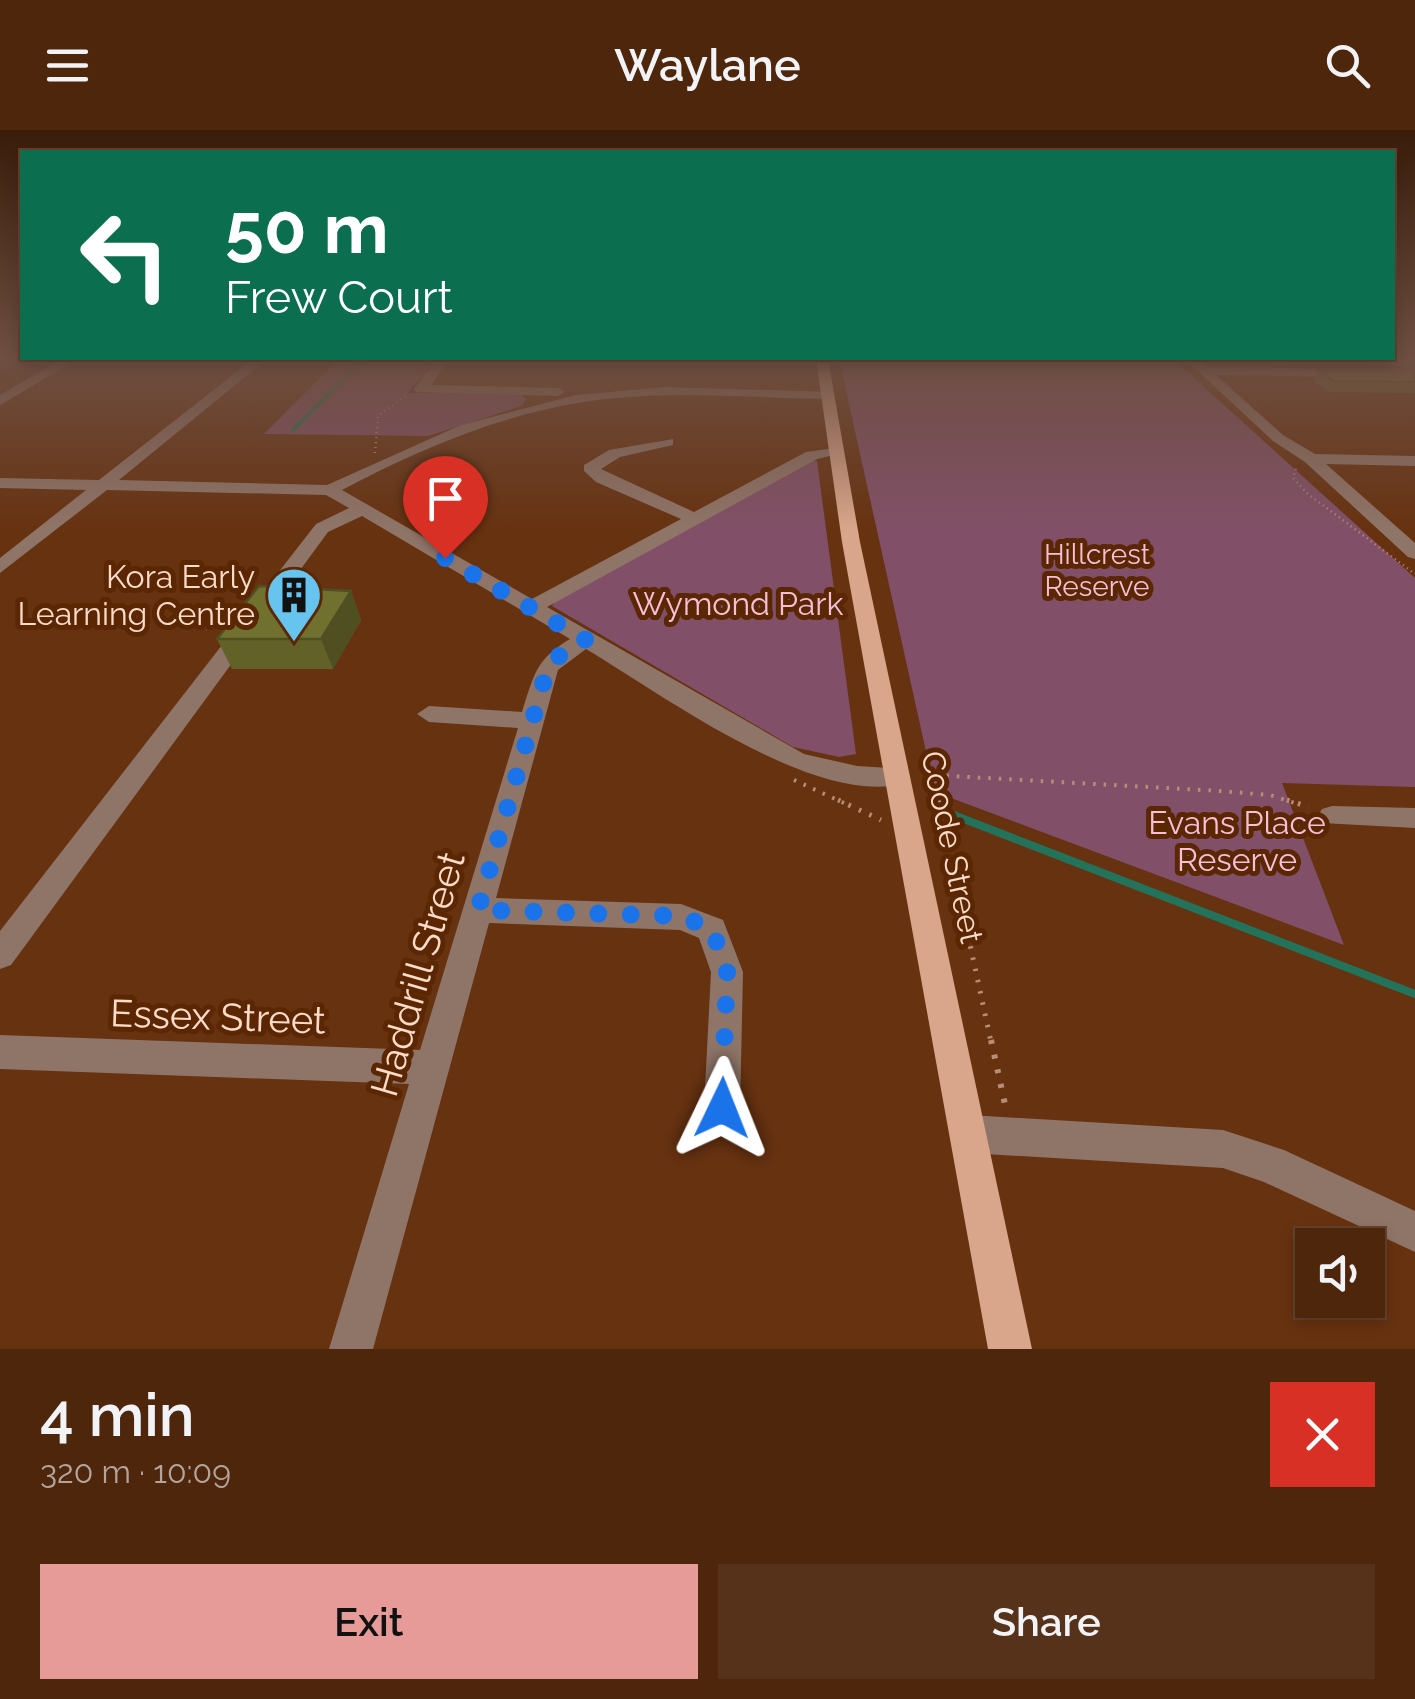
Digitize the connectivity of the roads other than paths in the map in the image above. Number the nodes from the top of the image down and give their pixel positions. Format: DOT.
graph roads {
  1 [pos="190,416"];
  2 [pos="509,416"];
  3 [pos="831,416"];
  4 [pos="1254,416"];
  5 [pos="668,442"];
  6 [pos="836,450"];
  7 [pos="1311,459"];
  8 [pos="1415,460"];
  9 [pos="0,483"];
  10 [pos="104,485"];
  11 [pos="330,490"];
  12 [pos="362,509"];
  13 [pos="693,518"];
  14 [pos="1415,553"];
  15 [pos="0,567"];
  16 [pos="530,608"];
  17 [pos="586,640"];
  18 [pos="429,714"];
  19 [pos="532,721"];
  20 [pos="896,776"];
  21 [pos="1332,816"];
  22 [pos="1415,818"];
  23 [pos="478,910"];
  24 [pos="0,955"];
  25 [pos="0,1052"];
  26 [pos="432,1068"];
  27 [pos="722,1108"];
  28 [pos="969,1134"];
  29 [pos="1415,1232"];
  30 [pos="351,1349"];
  31 [pos="1010,1349"];
  1 -- 10 [label="street"];
  2 -- 11 [label="street"];
  3 -- 6 [label="main road, Coode Street"];
  4 -- 7 [label="street"];
  5 -- 13 [label="street"];
  6 -- 13 [label="street"];
  6 -- 20 [label="main road, Coode Street"];
  7 -- 8 [label="street"];
  7 -- 14 [label="street"];
  9 -- 10 [label="street"];
  10 -- 11 [label="street"];
  10 -- 15 [label="street"];
  11 -- 12 [label="street"];
  12 -- 16 [label="street"];
  12 -- 24 [label="street"];
  13 -- 16 [label="street"];
  16 -- 17 [label="street"];
  17 -- 19 [label="street, Haddrill Street"];
  17 -- 20 [label="street"];
  18 -- 19 [label="street"];
  19 -- 23 [label="street, Haddrill Street"];
  20 -- 28 [label="main road, Coode Street"];
  21 -- 22 [label="street"];
  23 -- 26 [label="street, Haddrill Street"];
  23 -- 27 [label="street"];
  25 -- 26 [label="street, Essex Street"];
  26 -- 30 [label="street, Haddrill Street"];
  28 -- 29 [label="street"];
  28 -- 31 [label="main road, Coode Street"];
}
